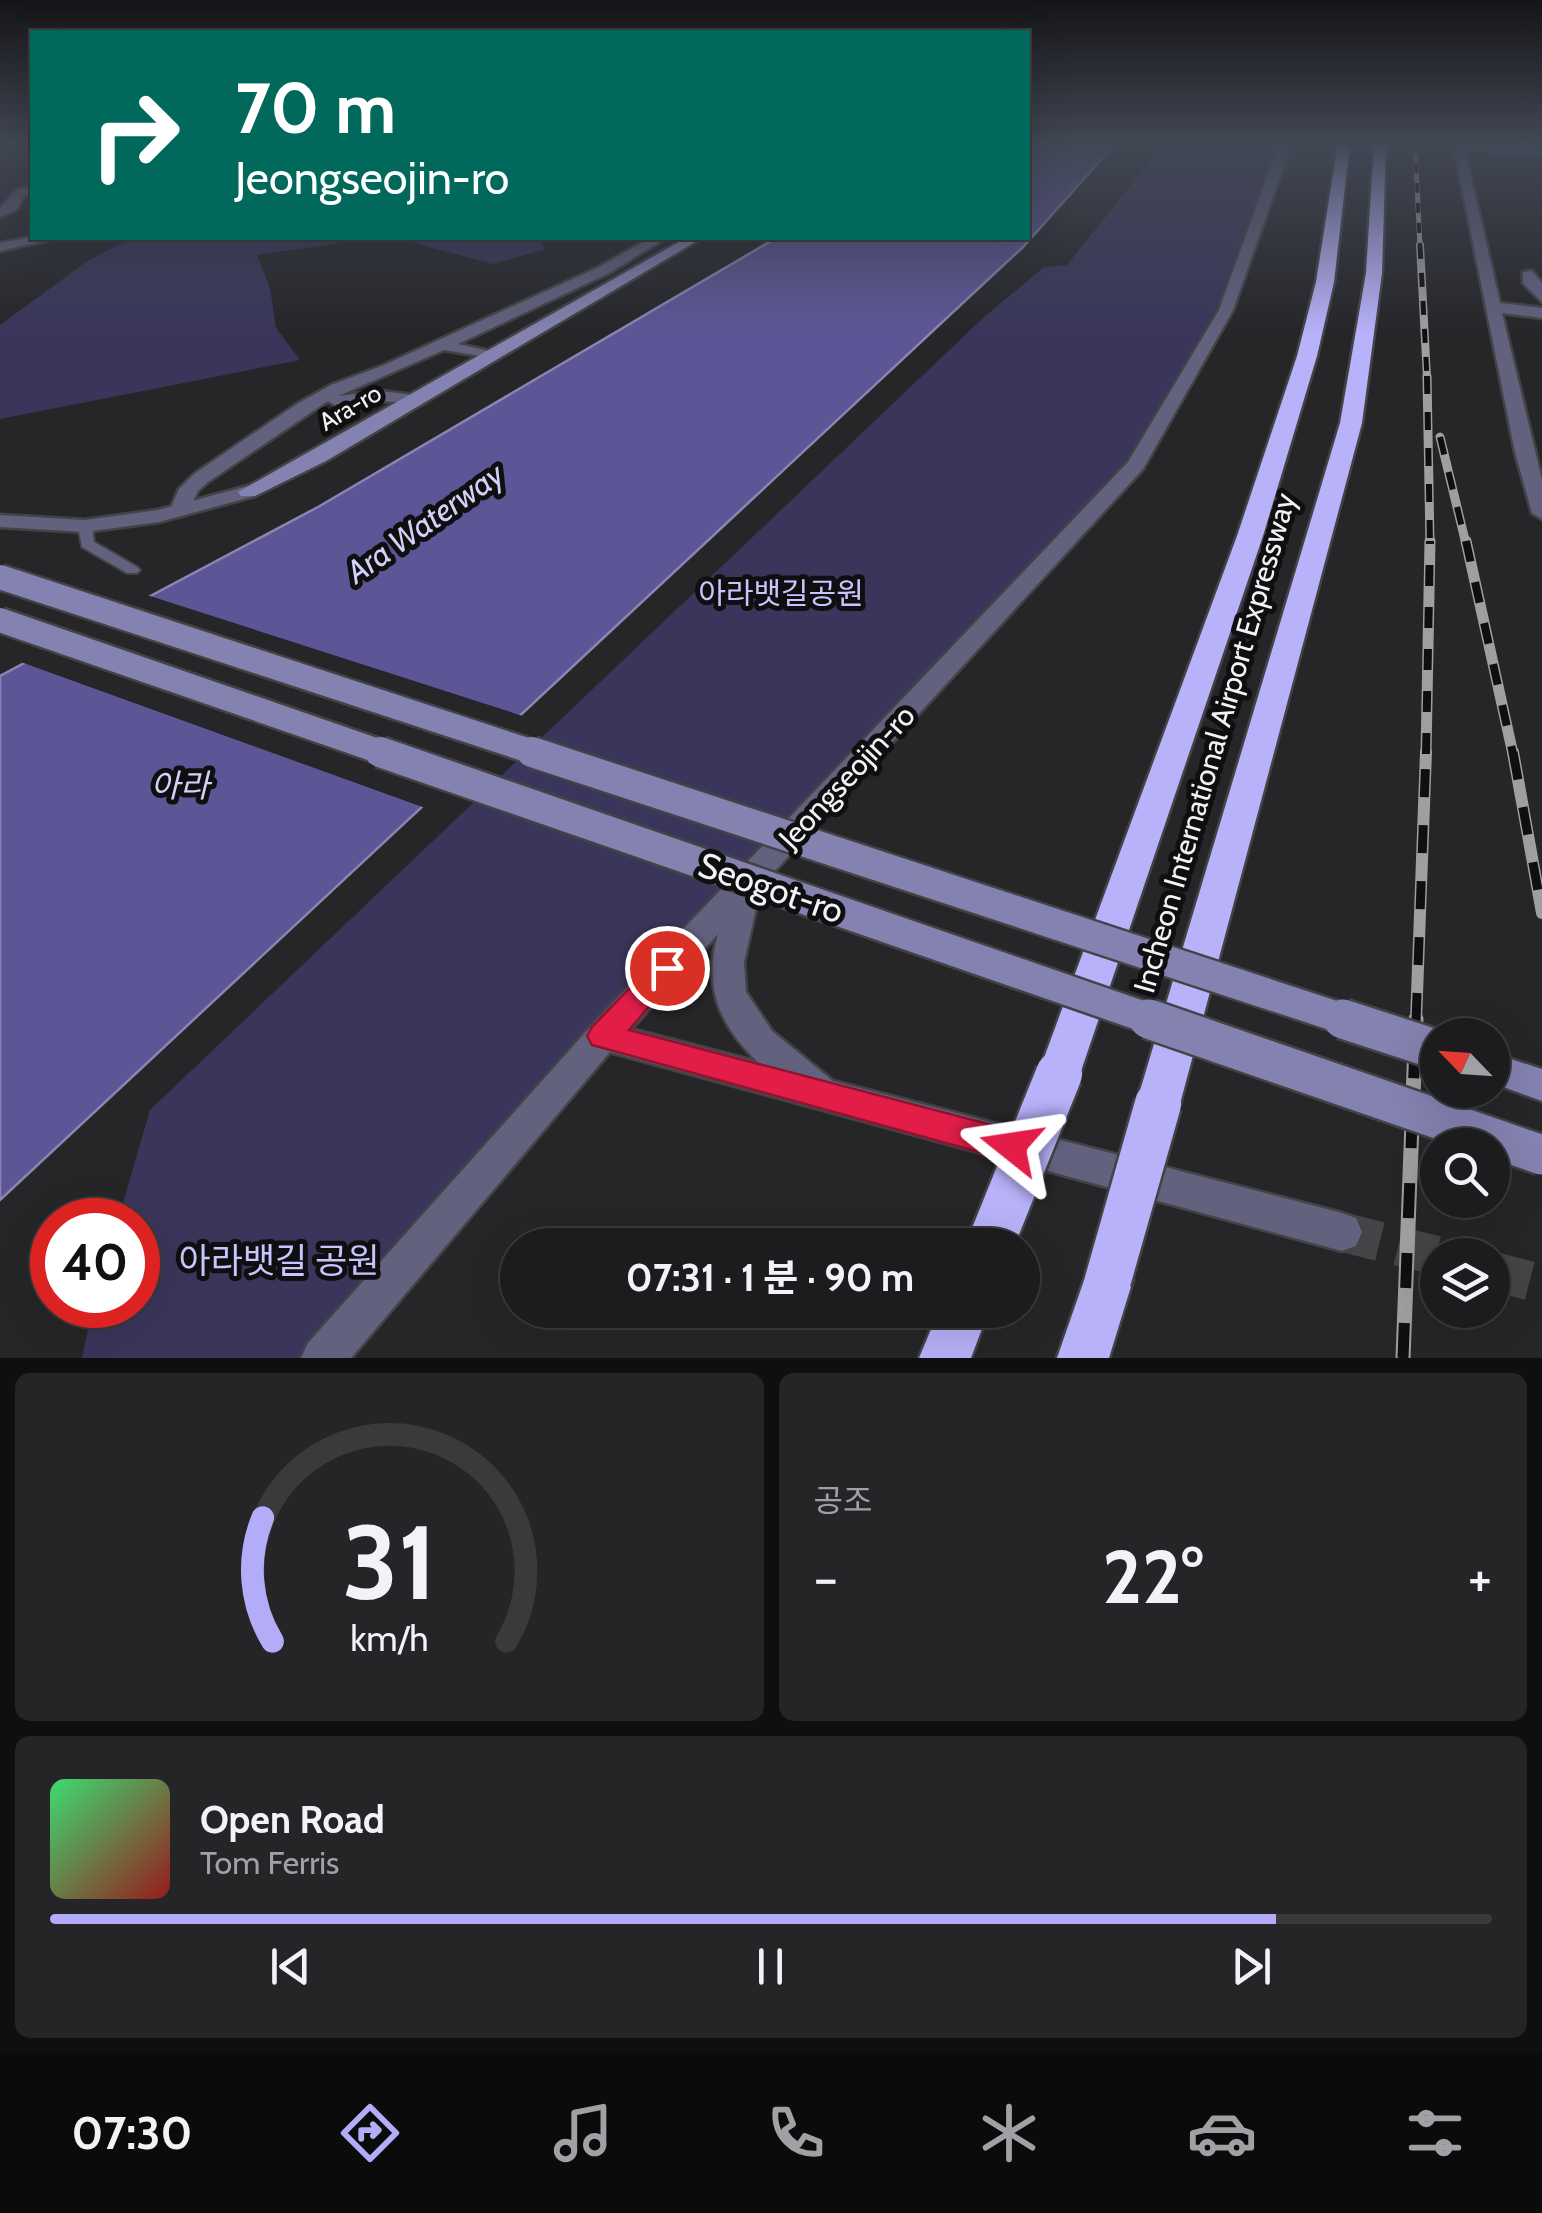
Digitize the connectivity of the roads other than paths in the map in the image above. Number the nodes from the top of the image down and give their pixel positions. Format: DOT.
graph roads {
  1 [pos="1264,206"];
  2 [pos="1335,206"];
  3 [pos="1377,206"];
  4 [pos="1471,206"];
  5 [pos="0,222"];
  6 [pos="16,223"];
  7 [pos="39,240"];
  8 [pos="648,240"];
  9 [pos="688,241"];
  10 [pos="0,247"];
  11 [pos="1532,274"];
  12 [pos="1542,298"];
  13 [pos="1493,307"];
  14 [pos="1542,313"];
  15 [pos="437,344"];
  16 [pos="492,356"];
  17 [pos="417,400"];
  18 [pos="311,404"];
  19 [pos="248,492"];
  20 [pos="180,510"];
  21 [pos="1542,513"];
  22 [pos="0,521"];
  23 [pos="85,526"];
  24 [pos="132,570"];
  25 [pos="0,577"];
  26 [pos="0,620"];
  27 [pos="748,883"];
  28 [pos="603,1036"];
  29 [pos="1420,1044"];
  30 [pos="1510,1074"];
  31 [pos="1542,1084"];
  32 [pos="826,1098"];
  33 [pos="1542,1155"];
  34 [pos="997,1228"];
  35 [pos="1342,1232"];
  36 [pos="956,1328"];
  37 [pos="323,1358"];
  38 [pos="944,1358"];
  39 [pos="1083,1358"];
  1 -- 27 [label="street, Jeongseojin-ro"];
  2 -- 34 [label="highway, Incheon International Airport Expressway, bridge"];
  3 -- 39 [label="highway, Incheon International Airport Expressway, bridge"];
  4 -- 13 [label="street"];
  5 -- 6 [label="street"];
  7 -- 10 [label="street"];
  8 -- 15 [label="street"];
  9 -- 16 [label="main road, Ara-ro"];
  11 -- 12 [label="street"];
  13 -- 14 [label="street"];
  13 -- 21 [label="street"];
  15 -- 16 [label="street"];
  15 -- 18 [label="street"];
  16 -- 17 [label="main road, Ara-ro"];
  17 -- 18 [label="street"];
  17 -- 19 [label="main road, Ara-ro"];
  18 -- 20 [label="street"];
  19 -- 20 [label="street, Ara-ro"];
  20 -- 23 [label="street, Ara-ro"];
  22 -- 23 [label="street, Ara-ro"];
  23 -- 24 [label="lane"];
  25 -- 29 [label="main road, Seogot-ro, bridge"];
  26 -- 33 [label="main road, Seogot-ro, bridge"];
  27 -- 28 [label="street, Jeongseojin-ro"];
  27 -- 32 [label="street"];
  28 -- 32 [label="street"];
  28 -- 37 [label="street, Jeongseojin-ro"];
  30 -- 31 [label="main road"];
  32 -- 35 [label="street"];
  36 -- 38 [label="highway"];
}
